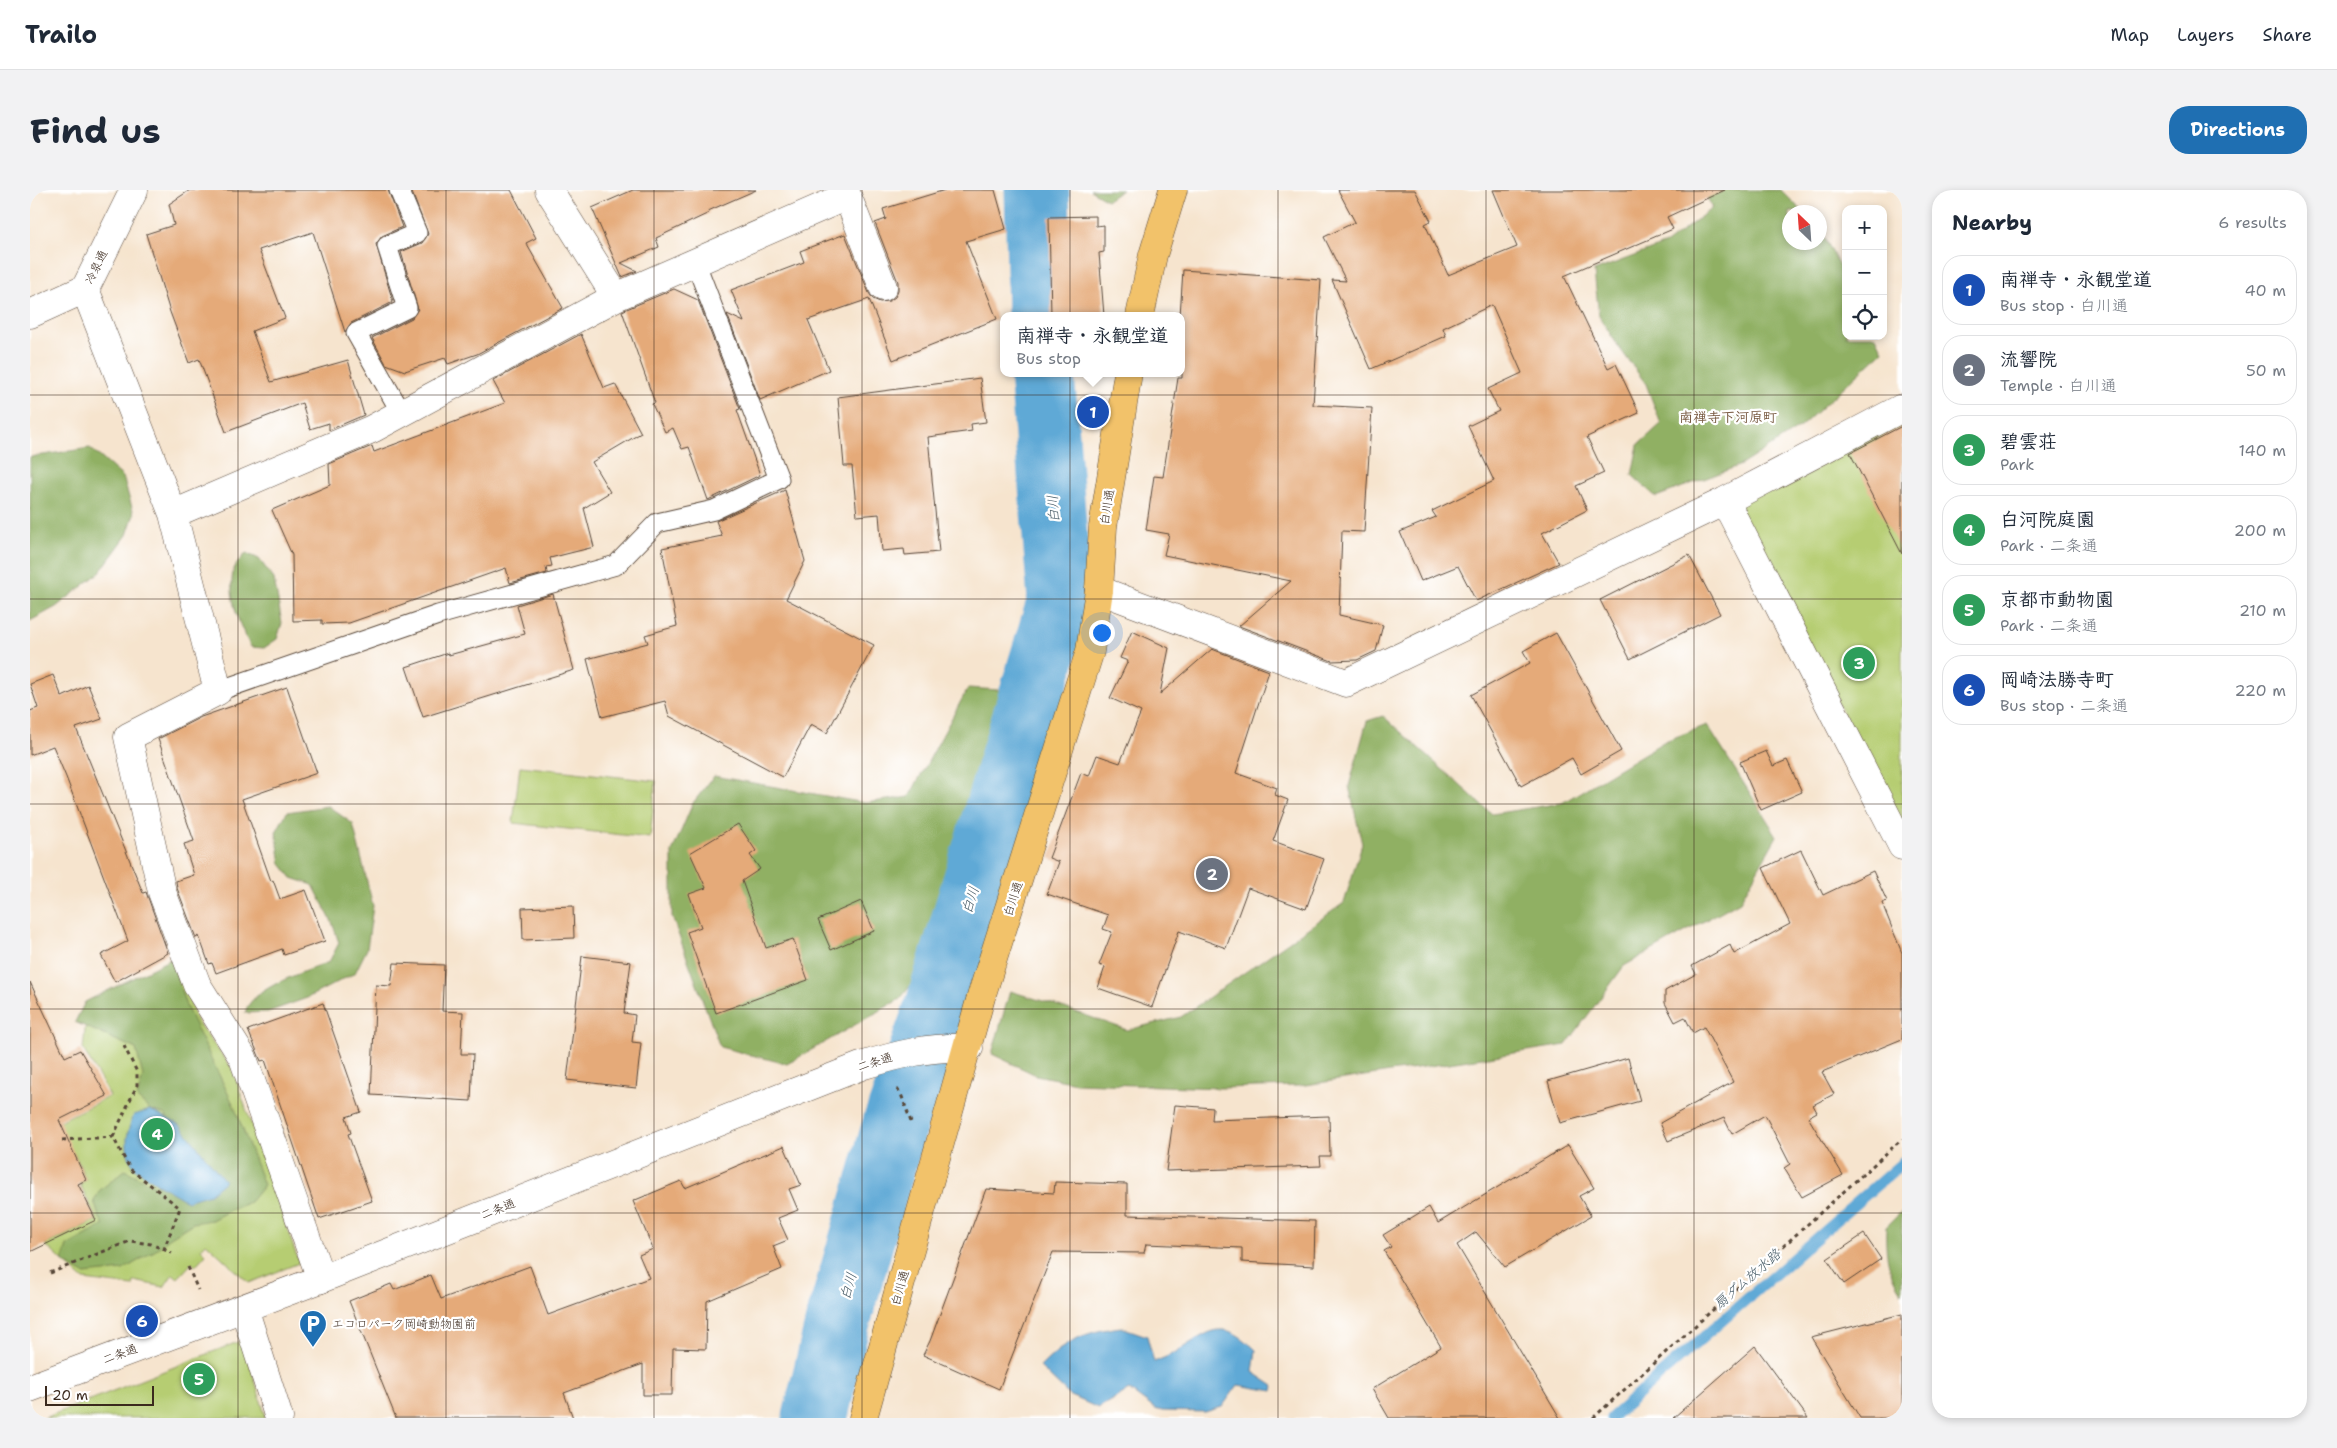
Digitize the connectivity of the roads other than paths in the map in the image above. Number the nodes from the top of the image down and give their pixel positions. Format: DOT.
graph roads {
  1 [pos="399,190"];
  2 [pos="549,190"];
  3 [pos="1172,190"];
  4 [pos="131,192"];
  5 [pos="846,193"];
  6 [pos="696,264"];
  7 [pos="883,287"];
  8 [pos="85,289"];
  9 [pos="616,297"];
  10 [pos="1141,312"];
  11 [pos="30,314"];
  12 [pos="1127,377"];
  13 [pos="1902,408"];
  14 [pos="402,414"];
  15 [pos="1725,501"];
  16 [pos="172,514"];
  17 [pos="1099,590"];
  18 [pos="218,691"];
  19 [pos="1902,846"];
  20 [pos="957,1047"];
  21 [pos="322,1279"];
  22 [pos="244,1308"];
  23 [pos="30,1388"];
  24 [pos="278,1418"];
  25 [pos="864,1418"];
  1 -- 14 [label="lane"];
  2 -- 9 [label="street"];
  3 -- 10 [label="main road"];
  4 -- 8 [label="street, 冷泉通"];
  5 -- 6 [label="street"];
  5 -- 7 [label="street"];
  6 -- 9 [label="street"];
  6 -- 18 [label="lane"];
  8 -- 11 [label="street, 冷泉通"];
  8 -- 16 [label="street"];
  9 -- 14 [label="street"];
  12 -- 17 [label="main road, 白川通"];
  13 -- 15 [label="street"];
  14 -- 16 [label="street"];
  15 -- 17 [label="street"];
  15 -- 19 [label="street"];
  16 -- 18 [label="street"];
  17 -- 20 [label="main road, 白川通"];
  18 -- 21 [label="street"];
  20 -- 21 [label="street, 二条通"];
  20 -- 25 [label="main road, 白川通"];
  21 -- 22 [label="street, 二条通"];
  22 -- 23 [label="street, 二条通"];
  22 -- 24 [label="street"];
}
